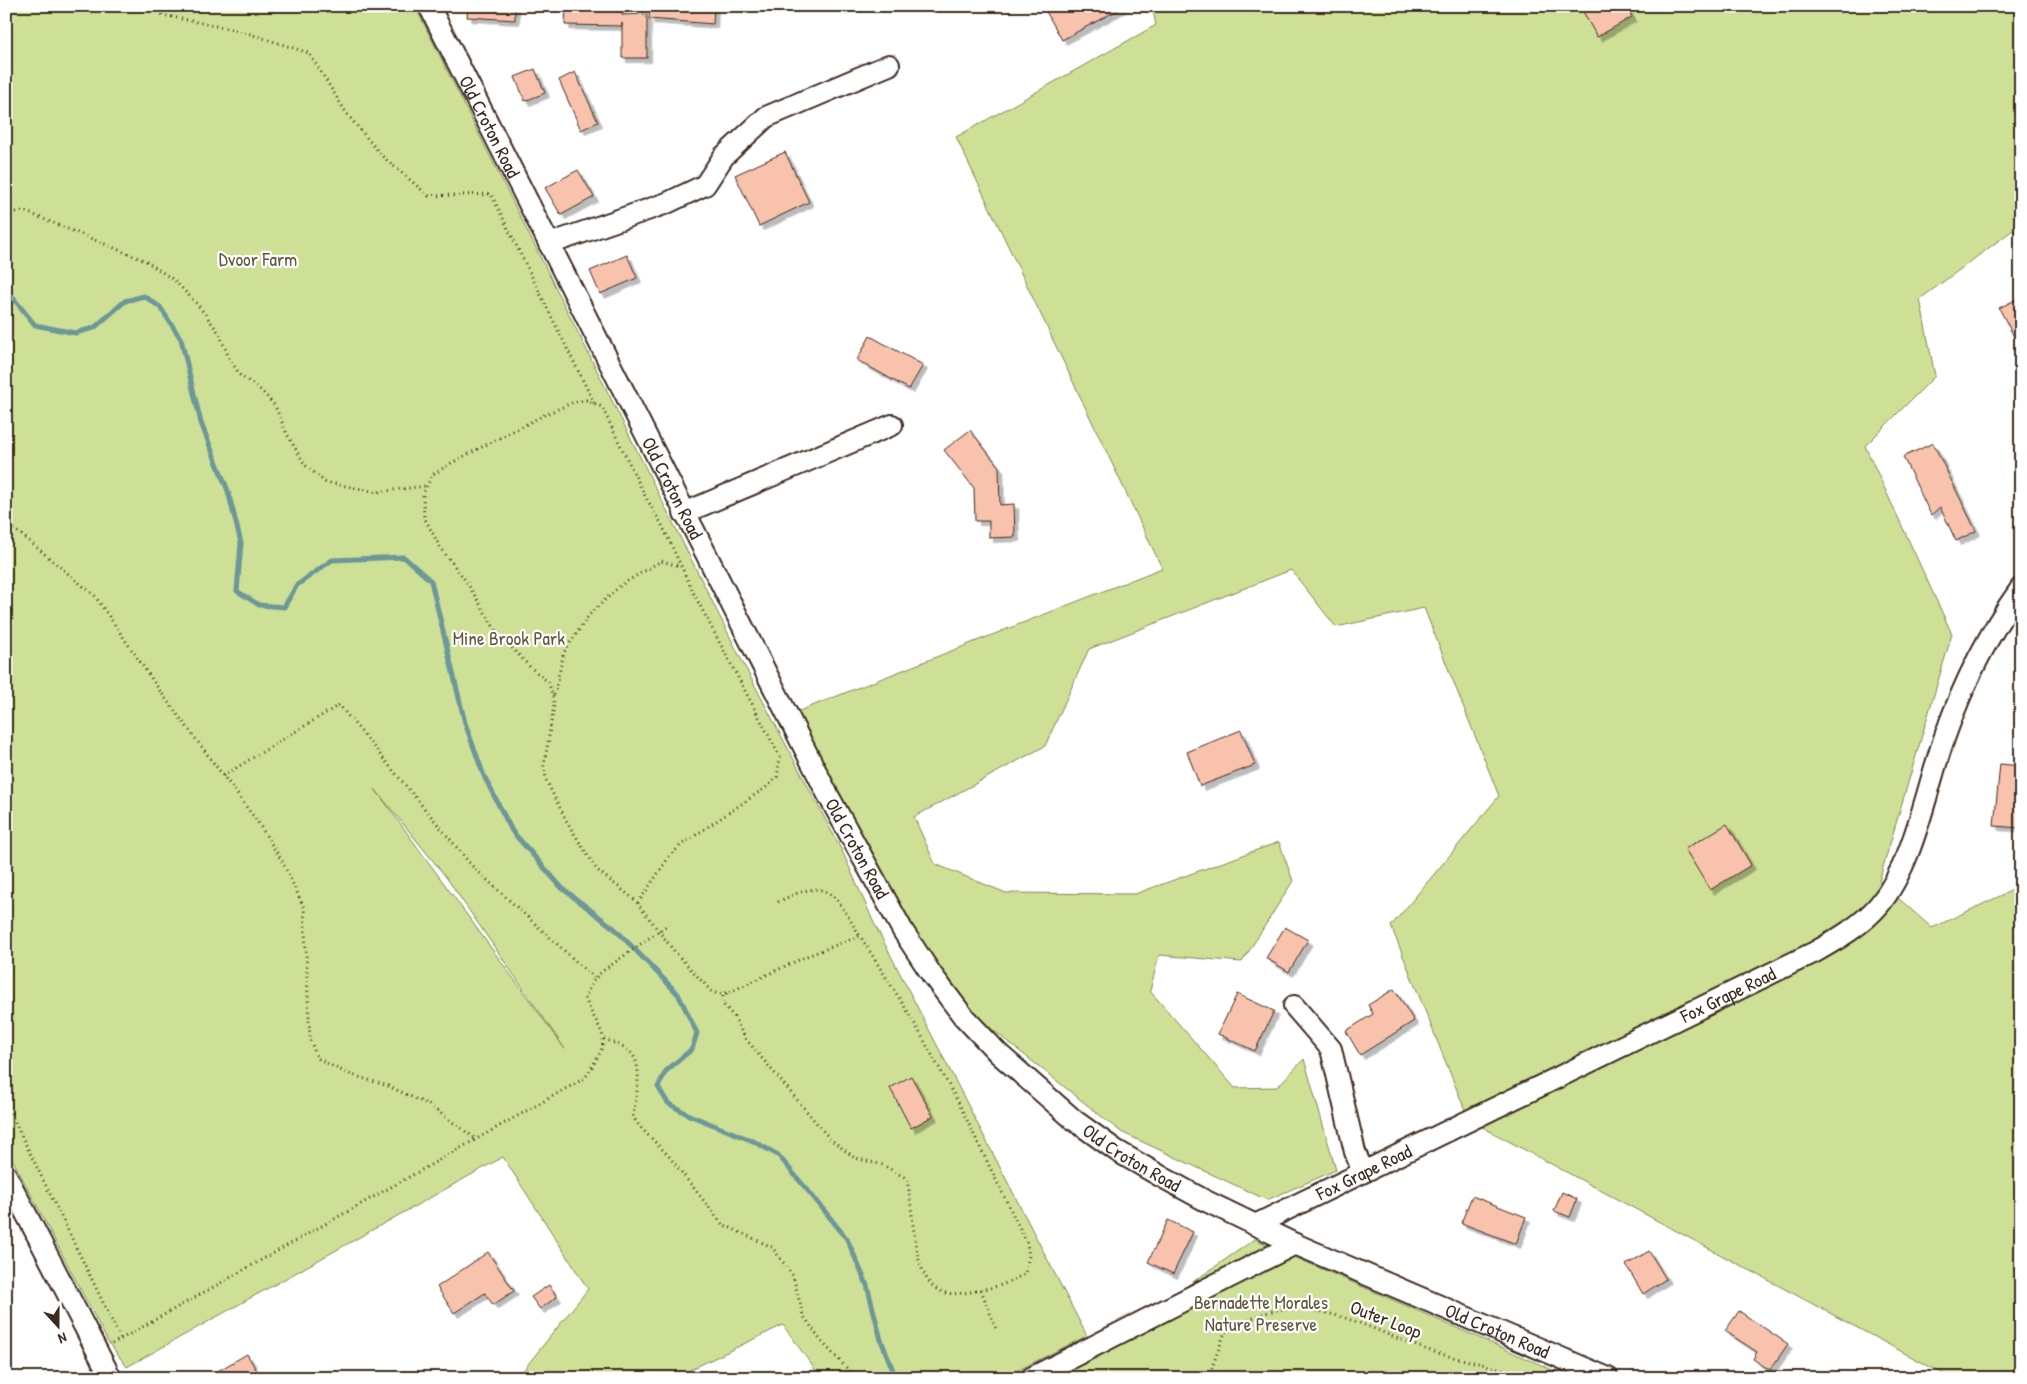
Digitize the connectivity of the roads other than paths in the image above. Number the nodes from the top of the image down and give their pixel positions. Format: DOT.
graph roads {
  1 [pos="429,6"];
  2 [pos="889,64"];
  3 [pos="549,244"];
  4 [pos="892,425"];
  5 [pos="684,513"];
  6 [pos="2021,588"];
  7 [pos="1294,1006"];
  8 [pos="1363,1172"];
  9 [pos="6,1175"];
  10 [pos="1255,1225"];
  11 [pos="1295,1244"];
  12 [pos="103,1375"];
  13 [pos="1031,1378"];
  14 [pos="1608,1378"];
  1 -- 3 [label="street, Old Croton Road"];
  2 -- 3 [label="street"];
  3 -- 5 [label="street, Old Croton Road"];
  4 -- 5 [label="street"];
  5 -- 10 [label="street, Old Croton Road"];
  6 -- 8 [label="street, Fox Grape Road"];
  7 -- 8 [label="street"];
  8 -- 10 [label="street, Fox Grape Road"];
  9 -- 12 [label="street"];
  10 -- 11 [label="street, Old Croton Road"];
  11 -- 13 [label="street"];
  11 -- 14 [label="street, Old Croton Road"];
}
